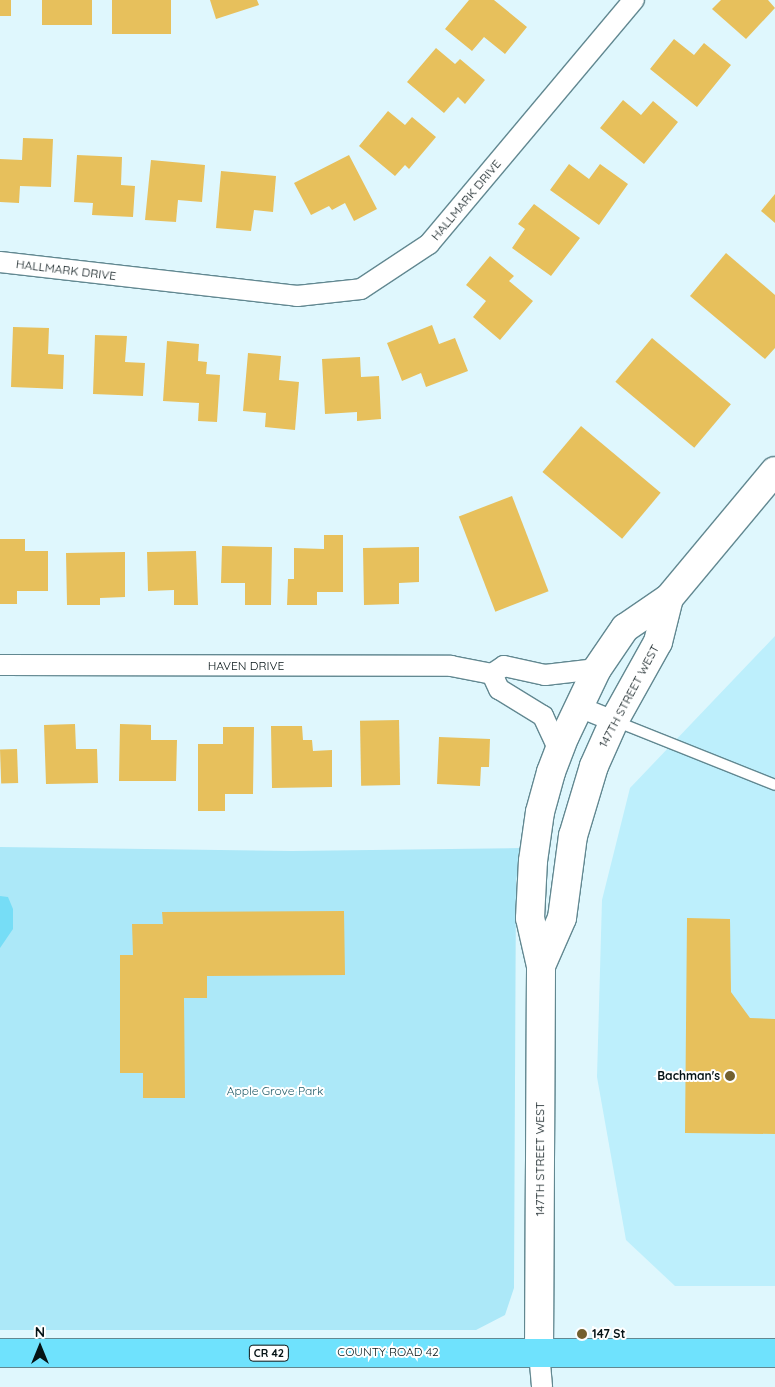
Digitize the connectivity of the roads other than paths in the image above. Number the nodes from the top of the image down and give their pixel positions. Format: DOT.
graph roads {
  1 [pos="634,0"];
  2 [pos="0,262"];
  3 [pos="775,471"];
  4 [pos="669,598"];
  5 [pos="0,665"];
  6 [pos="597,669"];
  7 [pos="492,674"];
  8 [pos="579,707"];
  9 [pos="614,721"];
  10 [pos="559,751"];
  11 [pos="775,785"];
  12 [pos="541,966"];
  13 [pos="538,1352"];
  14 [pos="0,1353"];
  15 [pos="775,1353"];
  16 [pos="542,1387"];
  1 -- 2 [label="street, HALLMARK DRIVE"];
  3 -- 4 [label="street, 147TH STREET WEST"];
  4 -- 6 [label="street, 147TH STREET WEST"];
  4 -- 9 [label="street, 147TH STREET WEST"];
  5 -- 7 [label="street, HAVEN DRIVE"];
  6 -- 7 [label="street, HAVEN DRIVE"];
  6 -- 8 [label="street, 147TH STREET WEST"];
  7 -- 10 [label="street"];
  8 -- 9 [label="street"];
  8 -- 10 [label="street, 147TH STREET WEST"];
  9 -- 11 [label="lane"];
  9 -- 12 [label="street, 147TH STREET WEST"];
  10 -- 12 [label="street, 147TH STREET WEST"];
  12 -- 13 [label="street, 147TH STREET WEST"];
  13 -- 14 [label="highway, COUNTY ROAD 42 / CR 42"];
  13 -- 15 [label="highway, COUNTY ROAD 42 / CR 42"];
  13 -- 16 [label="street"];
}
